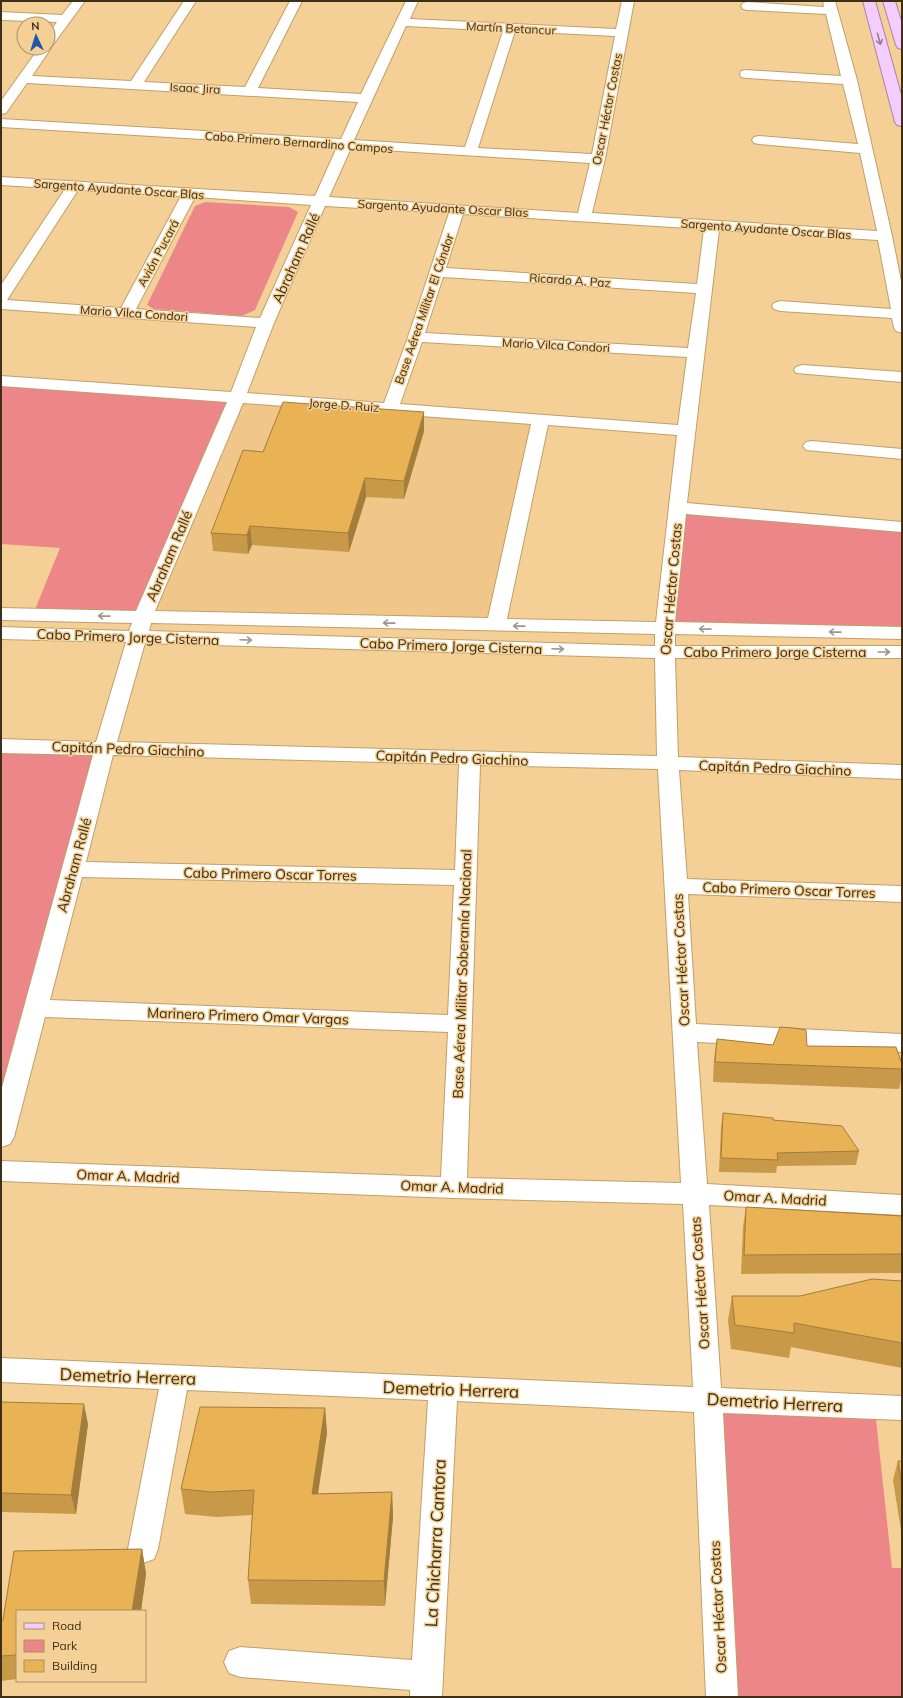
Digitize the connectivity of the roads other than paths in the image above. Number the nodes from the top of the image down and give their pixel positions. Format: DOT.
graph roads {
  1 [pos="79,1"];
  2 [pos="190,1"];
  3 [pos="296,1"];
  4 [pos="412,1"];
  5 [pos="628,1"];
  6 [pos="869,1"];
  7 [pos="889,1"];
  8 [pos="747,6"];
  9 [pos="830,6"];
  10 [pos="1,16"];
  11 [pos="64,19"];
  12 [pos="402,22"];
  13 [pos="510,28"];
  14 [pos="56,31"];
  15 [pos="621,33"];
  16 [pos="902,45"];
  17 [pos="39,56"];
  18 [pos="746,74"];
  19 [pos="23,79"];
  20 [pos="850,80"];
  21 [pos="136,85"];
  22 [pos="250,90"];
  23 [pos="366,98"];
  24 [pos="1,110"];
  25 [pos="902,122"];
  26 [pos="1,123"];
  27 [pos="759,140"];
  28 [pos="346,145"];
  29 [pos="866,149"];
  30 [pos="470,152"];
  31 [pos="598,159"];
  32 [pos="1,181"];
  33 [pos="74,186"];
  34 [pos="190,193"];
  35 [pos="321,201"];
  36 [pos="457,210"];
  37 [pos="584,217"];
  38 [pos="712,225"];
  39 [pos="885,236"];
  40 [pos="437,272"];
  41 [pos="703,288"];
  42 [pos="1,297"];
  43 [pos="1,304"];
  44 [pos="780,306"];
  45 [pos="126,313"];
  46 [pos="900,321"];
  47 [pos="266,323"];
  48 [pos="416,337"];
  49 [pos="696,353"];
  50 [pos="802,370"];
  51 [pos="902,377"];
  52 [pos="1,381"];
  53 [pos="237,398"];
  54 [pos="390,408"];
  55 [pos="541,420"];
  56 [pos="686,431"];
  57 [pos="812,446"];
  58 [pos="902,454"];
  59 [pos="678,508"];
  60 [pos="902,527"];
  61 [pos="1,614"];
  62 [pos="496,625"];
  63 [pos="140,627"];
  64 [pos="665,628"];
  65 [pos="1,633"];
  66 [pos="902,633"];
  67 [pos="664,652"];
  68 [pos="902,652"];
  69 [pos="1,746"];
  70 [pos="105,748"];
  71 [pos="470,759"];
  72 [pos="667,764"];
  73 [pos="902,772"];
  74 [pos="73,869"];
  75 [pos="466,878"];
  76 [pos="677,886"];
  77 [pos="902,894"];
  78 [pos="35,1008"];
  79 [pos="461,1024"];
  80 [pos="684,1032"];
  81 [pos="902,1043"];
  82 [pos="1,1137"];
  83 [pos="1,1171"];
  84 [pos="454,1188"];
  85 [pos="694,1194"];
  86 [pos="902,1206"];
  87 [pos="1,1370"];
  88 [pos="175,1378"];
  89 [pos="443,1389"];
  90 [pos="708,1399"];
  91 [pos="902,1408"];
  92 [pos="143,1549"];
  93 [pos="240,1662"];
  94 [pos="426,1687"];
  95 [pos="722,1697"];
  1 -- 11 [label="street"];
  2 -- 21 [label="street"];
  3 -- 22 [label="street"];
  4 -- 12 [label="street, Abraham Rallé"];
  5 -- 15 [label="street, Oscar Héctor Costas"];
  6 -- 25 [label="main road, one-way"];
  7 -- 16 [label="main road"];
  8 -- 9 [label="street"];
  9 -- 20 [label="street"];
  10 -- 11 [label="street"];
  11 -- 14 [label="street"];
  12 -- 13 [label="street, Martín Betancur"];
  12 -- 23 [label="street, Abraham Rallé"];
  13 -- 15 [label="street, Martín Betancur"];
  13 -- 30 [label="street"];
  15 -- 31 [label="street, Oscar Héctor Costas"];
  17 -- 19 [label="street"];
  18 -- 20 [label="street"];
  19 -- 21 [label="street, Isaac Jira"];
  19 -- 24 [label="street"];
  20 -- 29 [label="street"];
  21 -- 22 [label="street, Isaac Jira"];
  22 -- 23 [label="street, Isaac Jira"];
  23 -- 28 [label="street, Abraham Rallé"];
  26 -- 28 [label="street, Cabo Primero Bernardino Campos"];
  27 -- 29 [label="street"];
  28 -- 30 [label="street, Cabo Primero Bernardino Campos"];
  28 -- 35 [label="street, Abraham Rallé"];
  29 -- 39 [label="street"];
  30 -- 31 [label="street, Cabo Primero Bernardino Campos"];
  31 -- 37 [label="street, Oscar Héctor Costas"];
  32 -- 33 [label="street, Sargento Ayudante Oscar Blas"];
  33 -- 34 [label="street, Sargento Ayudante Oscar Blas"];
  33 -- 42 [label="street"];
  34 -- 35 [label="street, Sargento Ayudante Oscar Blas"];
  34 -- 45 [label="street, Avión Pucará"];
  35 -- 36 [label="street, Sargento Ayudante Oscar Blas"];
  35 -- 47 [label="street, Abraham Rallé"];
  36 -- 37 [label="street, Sargento Ayudante Oscar Blas"];
  36 -- 40 [label="street, Base Aérea Militar El Cóndor"];
  37 -- 38 [label="street, Sargento Ayudante Oscar Blas"];
  38 -- 39 [label="street, Sargento Ayudante Oscar Blas"];
  38 -- 41 [label="street, Oscar Héctor Costas"];
  39 -- 46 [label="street"];
  40 -- 41 [label="street, Ricardo A. Paz"];
  40 -- 48 [label="street, Base Aérea Militar El Cóndor"];
  41 -- 49 [label="street, Oscar Héctor Costas"];
  43 -- 45 [label="street, Mario Vilca Condori"];
  44 -- 46 [label="street"];
  45 -- 47 [label="street, Mario Vilca Condori"];
  47 -- 53 [label="street, Abraham Rallé"];
  48 -- 49 [label="street, Mario Vilca Condori"];
  48 -- 54 [label="street, Base Aérea Militar El Cóndor"];
  49 -- 56 [label="street, Oscar Héctor Costas"];
  50 -- 51 [label="street"];
  52 -- 53 [label="street, Jorge D. Ruiz"];
  53 -- 54 [label="street, Jorge D. Ruiz"];
  53 -- 63 [label="street, Abraham Rallé"];
  54 -- 55 [label="street, Jorge D. Ruiz"];
  55 -- 56 [label="street, Jorge D. Ruiz"];
  55 -- 62 [label="street"];
  56 -- 59 [label="street, Oscar Héctor Costas"];
  57 -- 58 [label="street"];
  59 -- 60 [label="street"];
  59 -- 64 [label="street, Oscar Héctor Costas"];
  63 -- 61 [label="street, Cabo Primero Jorge Cisterna, one-way"];
  62 -- 63 [label="street, Cabo Primero Jorge Cisterna, one-way"];
  64 -- 62 [label="street, Cabo Primero Jorge Cisterna, one-way"];
  63 -- 65 [label="street, Cabo Primero Jorge Cisterna"];
  63 -- 67 [label="street, Cabo Primero Jorge Cisterna, one-way"];
  63 -- 70 [label="street, Abraham Rallé"];
  66 -- 64 [label="street, Cabo Primero Jorge Cisterna, one-way"];
  64 -- 67 [label="street, Oscar Héctor Costas"];
  67 -- 68 [label="street, Cabo Primero Jorge Cisterna, one-way"];
  67 -- 72 [label="street, Oscar Héctor Costas"];
  69 -- 70 [label="street, Capitán Pedro Giachino"];
  70 -- 71 [label="street, Capitán Pedro Giachino"];
  70 -- 74 [label="street, Abraham Rallé"];
  71 -- 72 [label="street, Capitán Pedro Giachino"];
  71 -- 75 [label="street, Base Aérea Militar Soberanía Nacional"];
  72 -- 73 [label="street, Capitán Pedro Giachino"];
  72 -- 76 [label="street, Oscar Héctor Costas"];
  74 -- 75 [label="street, Cabo Primero Oscar Torres"];
  74 -- 78 [label="street, Abraham Rallé"];
  75 -- 79 [label="street, Base Aérea Militar Soberanía Nacional"];
  76 -- 77 [label="street, Cabo Primero Oscar Torres"];
  76 -- 80 [label="street, Oscar Héctor Costas"];
  78 -- 79 [label="street, Marinero Primero Omar Vargas"];
  78 -- 82 [label="street, Abraham Rallé"];
  79 -- 84 [label="street, Base Aérea Militar Soberanía Nacional"];
  80 -- 81 [label="street"];
  80 -- 85 [label="street, Oscar Héctor Costas"];
  83 -- 84 [label="street, Omar A. Madrid"];
  84 -- 85 [label="street, Omar A. Madrid"];
  85 -- 86 [label="street, Omar A. Madrid"];
  85 -- 90 [label="street, Oscar Héctor Costas"];
  87 -- 88 [label="street, Demetrio Herrera"];
  88 -- 89 [label="street, Demetrio Herrera"];
  88 -- 92 [label="street"];
  89 -- 90 [label="street, Demetrio Herrera"];
  89 -- 94 [label="street, La Chicharra Cantora"];
  90 -- 91 [label="street, Demetrio Herrera"];
  90 -- 95 [label="street, Oscar Héctor Costas"];
  93 -- 94 [label="street"];
}
